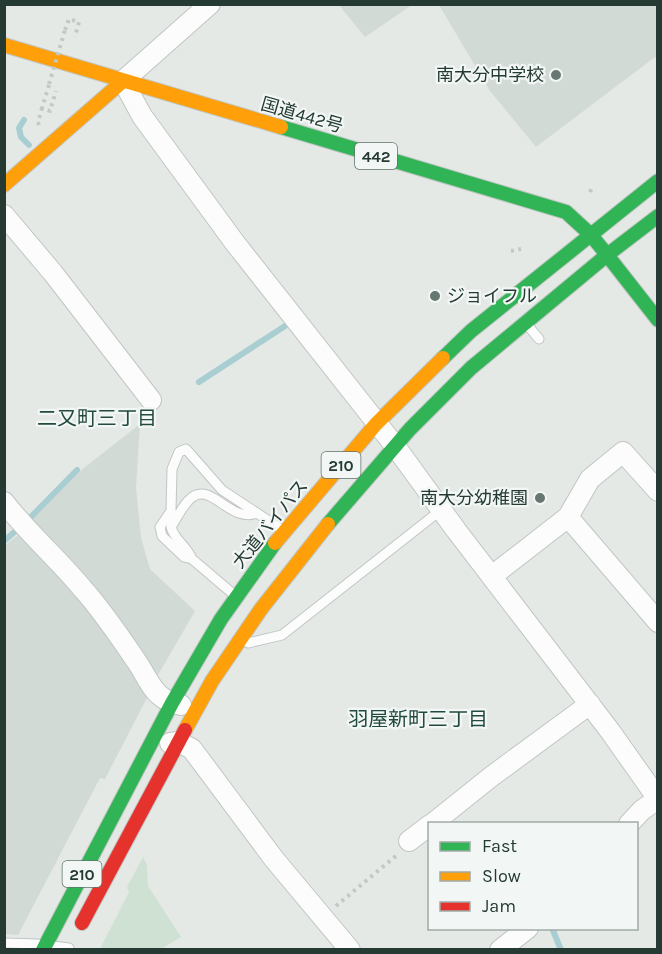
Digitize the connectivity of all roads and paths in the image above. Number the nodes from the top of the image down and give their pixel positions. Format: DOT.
graph roads {
  1 [pos="210,4"];
  2 [pos="75,38"];
  3 [pos="4,45"];
  4 [pos="123,81"];
  5 [pos="56,91"];
  6 [pos="42,108"];
  7 [pos="38,122"];
  8 [pos="657,181"];
  9 [pos="4,185"];
  10 [pos="4,215"];
  11 [pos="657,216"];
  12 [pos="590,234"];
  13 [pos="521,249"];
  14 [pos="511,251"];
  15 [pos="607,255"];
  16 [pos="653,305"];
  17 [pos="657,320"];
  18 [pos="526,322"];
  19 [pos="540,339"];
  20 [pos="151,400"];
  21 [pos="376,424"];
  22 [pos="395,446"];
  23 [pos="657,491"];
  24 [pos="4,502"];
  25 [pos="441,510"];
  26 [pos="256,513"];
  27 [pos="568,517"];
  28 [pos="285,531"];
  29 [pos="192,559"];
  30 [pos="492,576"];
  31 [pos="236,596"];
  32 [pos="657,622"];
  33 [pos="236,645"];
  34 [pos="172,703"];
  35 [pos="590,704"];
  36 [pos="197,708"];
  37 [pos="179,742"];
  38 [pos="149,744"];
  39 [pos="657,799"];
  40 [pos="434,822"];
  41 [pos="631,822"];
  42 [pos="428,826"];
  43 [pos="410,841"];
  44 [pos="323,917"];
  45 [pos="525,930"];
  46 [pos="4,943"];
  47 [pos="44,947"];
  48 [pos="69,949"];
  49 [pos="350,950"];
  50 [pos="500,950"];
  1 -- 4 [label="street"];
  2 -- 6 [label="path, bridge"];
  3 -- 4 [label="main road, 国道442号 / 442"];
  4 -- 9 [label="main road"];
  4 -- 12 [label="main road, 国道442号 / 442"];
  4 -- 21 [label="street"];
  5 -- 6 [label="path"];
  6 -- 7 [label="path"];
  8 -- 12 [label="main road, 大道バイパス / 210"];
  10 -- 20 [label="street"];
  11 -- 15 [label="main road, 210"];
  12 -- 15 [label="main road, 国道442号 / 442"];
  12 -- 21 [label="main road, 大道バイパス / 210"];
  13 -- 14 [label="path"];
  15 -- 16 [label="main road, 国道442号"];
  15 -- 18 [label="main road, 210"];
  16 -- 17 [label="main road, 国道442号"];
  18 -- 19 [label="lane"];
  18 -- 22 [label="main road, 210"];
  21 -- 22 [label="street"];
  21 -- 28 [label="main road, 大道バイパス / 210"];
  22 -- 25 [label="street"];
  22 -- 33 [label="main road, 210"];
  23 -- 27 [label="street"];
  24 -- 34 [label="street"];
  25 -- 30 [label="street"];
  25 -- 33 [label="lane"];
  26 -- 28 [label="lane"];
  26 -- 29 [label="lane"];
  26 -- 29 [label="lane"];
  27 -- 30 [label="street"];
  27 -- 32 [label="street"];
  28 -- 31 [label="main road, 大道バイパス / 210"];
  29 -- 31 [label="lane"];
  30 -- 35 [label="street"];
  31 -- 34 [label="main road, 大道バイパス / 210"];
  33 -- 36 [label="main road, 210"];
  34 -- 36 [label="street"];
  34 -- 38 [label="main road, 大道バイパス / 210"];
  35 -- 39 [label="street"];
  35 -- 40 [label="street"];
  36 -- 37 [label="main road, 210"];
  37 -- 38 [label="street"];
  37 -- 44 [label="street"];
  37 -- 48 [label="main road, 210"];
  38 -- 47 [label="main road, 大道バイパス / 210"];
  39 -- 41 [label="street"];
  42 -- 43 [label="street"];
  43 -- 44 [label="path"];
  44 -- 49 [label="street"];
  45 -- 50 [label="street"];
  46 -- 47 [label="lane"];
  47 -- 48 [label="lane"];
}
